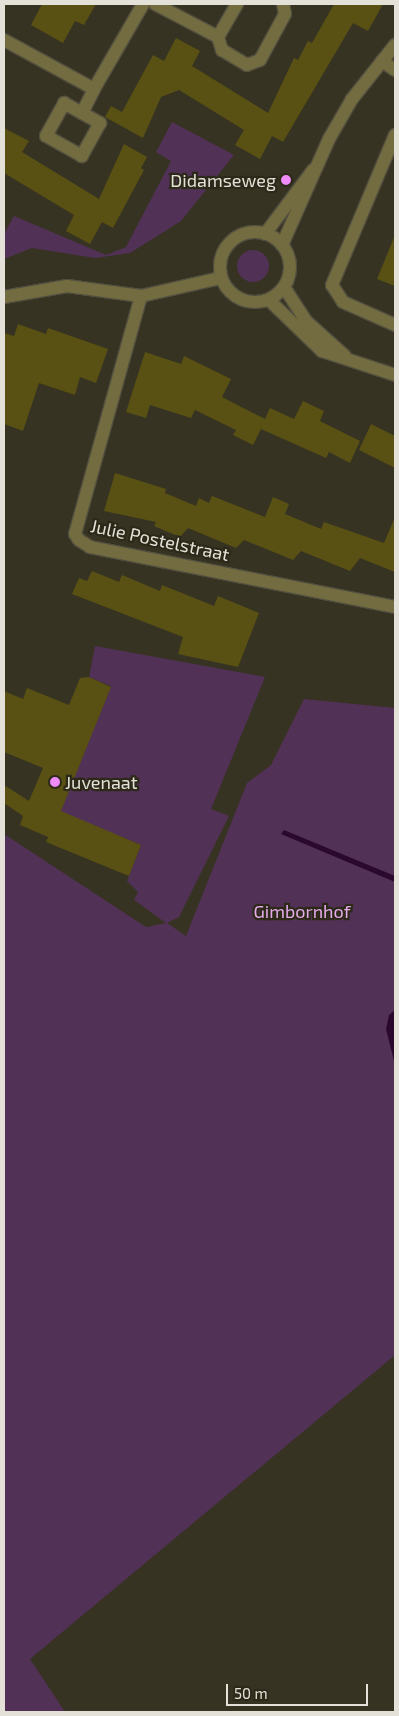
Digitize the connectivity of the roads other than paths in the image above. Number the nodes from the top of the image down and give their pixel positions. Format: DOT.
graph roads {
  1 [pos="143,4"];
  2 [pos="155,4"];
  3 [pos="236,4"];
  4 [pos="283,4"];
  5 [pos="218,37"];
  6 [pos="4,40"];
  7 [pos="395,45"];
  8 [pos="382,61"];
  9 [pos="395,70"];
  10 [pos="94,89"];
  11 [pos="82,113"];
  12 [pos="395,135"];
  13 [pos="314,169"];
  14 [pos="265,234"];
  15 [pos="282,245"];
  16 [pos="221,278"];
  17 [pos="284,287"];
  18 [pos="141,296"];
  19 [pos="4,297"];
  20 [pos="269,300"];
  21 [pos="395,325"];
  22 [pos="349,359"];
  23 [pos="395,374"];
  24 [pos="395,607"];
  1 -- 10 [label="street"];
  2 -- 5 [label="street"];
  3 -- 5 [label="street"];
  4 -- 5 [label="street"];
  6 -- 10 [label="street"];
  7 -- 8 [label="street"];
  8 -- 9 [label="street"];
  8 -- 13 [label="street"];
  10 -- 11 [label="street"];
  11 -- 11 [label="street"];
  12 -- 21 [label="street"];
  13 -- 14 [label="street"];
  13 -- 15 [label="street"];
  14 -- 15 [label="street"];
  14 -- 16 [label="street"];
  15 -- 17 [label="street"];
  16 -- 18 [label="street"];
  16 -- 20 [label="street"];
  17 -- 20 [label="street"];
  17 -- 22 [label="street"];
  18 -- 19 [label="street"];
  18 -- 24 [label="street, Julie Postelstraat"];
  20 -- 22 [label="street"];
  22 -- 23 [label="street"];
}
